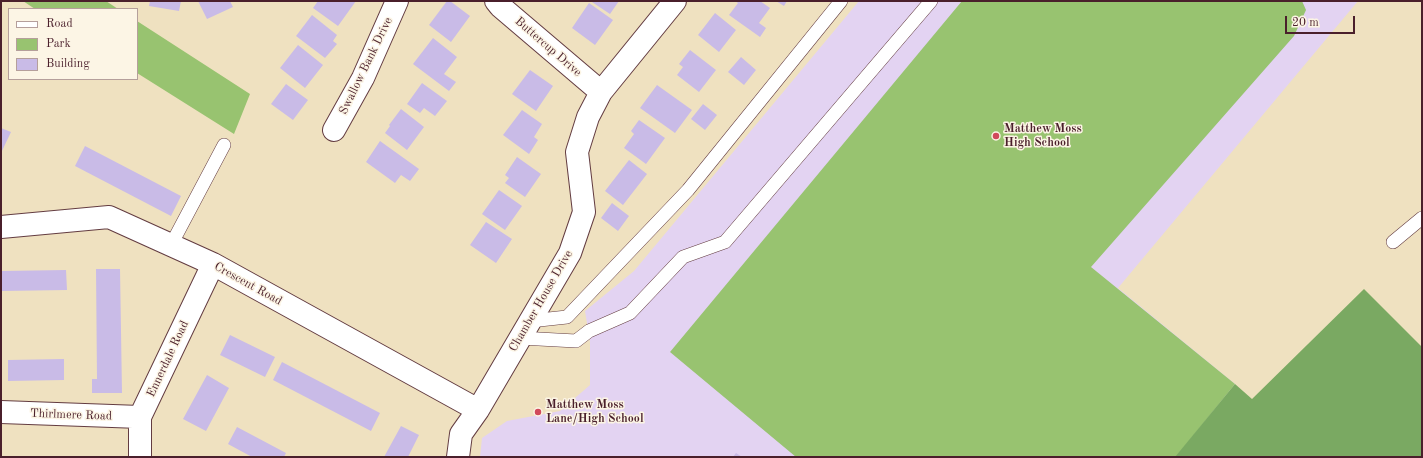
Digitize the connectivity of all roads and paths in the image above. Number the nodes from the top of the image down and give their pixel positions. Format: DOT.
graph roads {
  1 [pos="397,1"];
  2 [pos="496,1"];
  3 [pos="675,1"];
  4 [pos="841,1"];
  5 [pos="931,1"];
  6 [pos="601,92"];
  7 [pos="334,130"];
  8 [pos="224,145"];
  9 [pos="1422,218"];
  10 [pos="1,227"];
  11 [pos="1393,242"];
  12 [pos="171,245"];
  13 [pos="213,264"];
  14 [pos="525,330"];
  15 [pos="478,410"];
  16 [pos="1,412"];
  17 [pos="140,417"];
  18 [pos="140,457"];
  19 [pos="458,457"];
  1 -- 7 [label="street, Swallow Bank Drive"];
  2 -- 6 [label="street, Buttercup Drive"];
  3 -- 6 [label="street, Chamber House Drive"];
  4 -- 14 [label="lane"];
  5 -- 14 [label="lane"];
  6 -- 14 [label="street, Chamber House Drive"];
  8 -- 12 [label="lane"];
  9 -- 11 [label="lane"];
  10 -- 12 [label="street, Crescent Road"];
  12 -- 13 [label="street, Crescent Road"];
  13 -- 15 [label="street, Crescent Road"];
  13 -- 17 [label="street, Ennerdale Road"];
  14 -- 15 [label="street, Chamber House Drive"];
  15 -- 19 [label="street, Chamber House Drive"];
  16 -- 17 [label="street, Thirlmere Road"];
  17 -- 18 [label="street, Ennerdale Road"];
}
